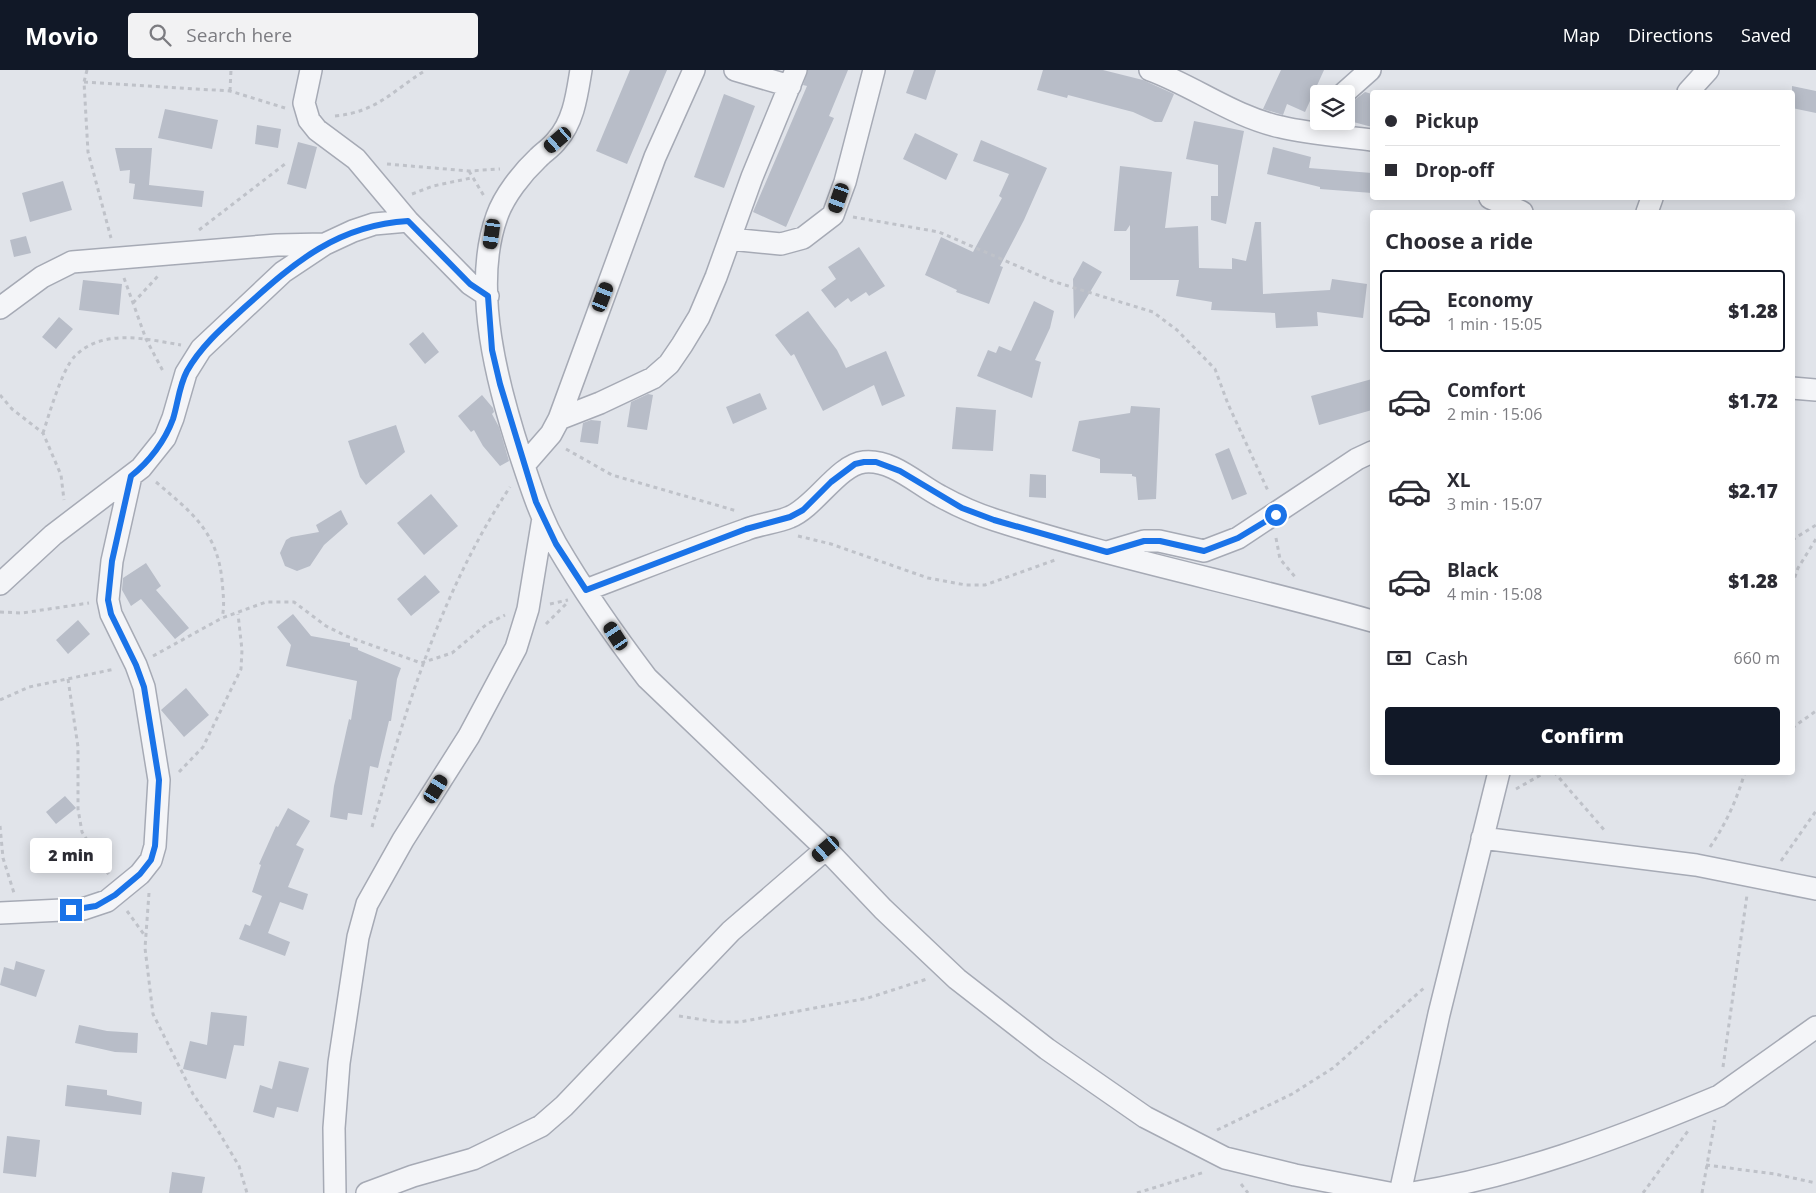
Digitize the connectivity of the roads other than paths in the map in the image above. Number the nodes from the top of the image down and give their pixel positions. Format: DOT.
graph roads {
  1 [pos="311,70"];
  2 [pos="581,70"];
  3 [pos="694,70"];
  4 [pos="735,70"];
  5 [pos="874,70"];
  6 [pos="1150,70"];
  7 [pos="1370,70"];
  8 [pos="1708,70"];
  9 [pos="1174,74"];
  10 [pos="793,78"];
  11 [pos="1352,85"];
  12 [pos="1690,90"];
  13 [pos="1310,124"];
  14 [pos="1303,130"];
  15 [pos="1370,140"];
  16 [pos="1495,200"];
  17 [pos="1517,210"];
  18 [pos="408,221"];
  19 [pos="730,239"];
  20 [pos="325,244"];
  21 [pos="488,296"];
  22 [pos="0,308"];
  23 [pos="1795,388"];
  24 [pos="1816,390"];
  25 [pos="555,426"];
  26 [pos="1370,453"];
  27 [pos="524,465"];
  28 [pos="136,472"];
  29 [pos="543,518"];
  30 [pos="1098,549"];
  31 [pos="0,584"];
  32 [pos="586,590"];
  33 [pos="1370,620"];
  34 [pos="1498,775"];
  35 [pos="1482,838"];
  36 [pos="826,849"];
  37 [pos="1816,889"];
  38 [pos="0,913"];
  39 [pos="1816,1027"];
  40 [pos="335,1193"];
  41 [pos="367,1193"];
  42 [pos="1389,1193"];
  43 [pos="1400,1193"];
  44 [pos="1412,1193"];
  1 -- 18 [label="street"];
  2 -- 21 [label="street"];
  3 -- 25 [label="street"];
  4 -- 10 [label="street"];
  5 -- 19 [label="street"];
  6 -- 9 [label="street"];
  7 -- 11 [label="street"];
  8 -- 12 [label="street"];
  9 -- 14 [label="street"];
  10 -- 19 [label="street"];
  13 -- 14 [label="street"];
  14 -- 15 [label="street"];
  16 -- 17 [label="street"];
  18 -- 20 [label="street"];
  18 -- 21 [label="street"];
  19 -- 25 [label="street"];
  20 -- 22 [label="street"];
  20 -- 28 [label="street"];
  21 -- 27 [label="street"];
  23 -- 24 [label="street"];
  25 -- 27 [label="street"];
  26 -- 30 [label="street"];
  27 -- 29 [label="street"];
  28 -- 31 [label="street"];
  28 -- 38 [label="street"];
  29 -- 32 [label="street"];
  29 -- 40 [label="street"];
  30 -- 32 [label="street"];
  30 -- 33 [label="street"];
  32 -- 36 [label="street"];
  34 -- 35 [label="street"];
  35 -- 37 [label="street"];
  35 -- 43 [label="street"];
  36 -- 41 [label="street"];
  36 -- 42 [label="street"];
  39 -- 44 [label="street"];
}
